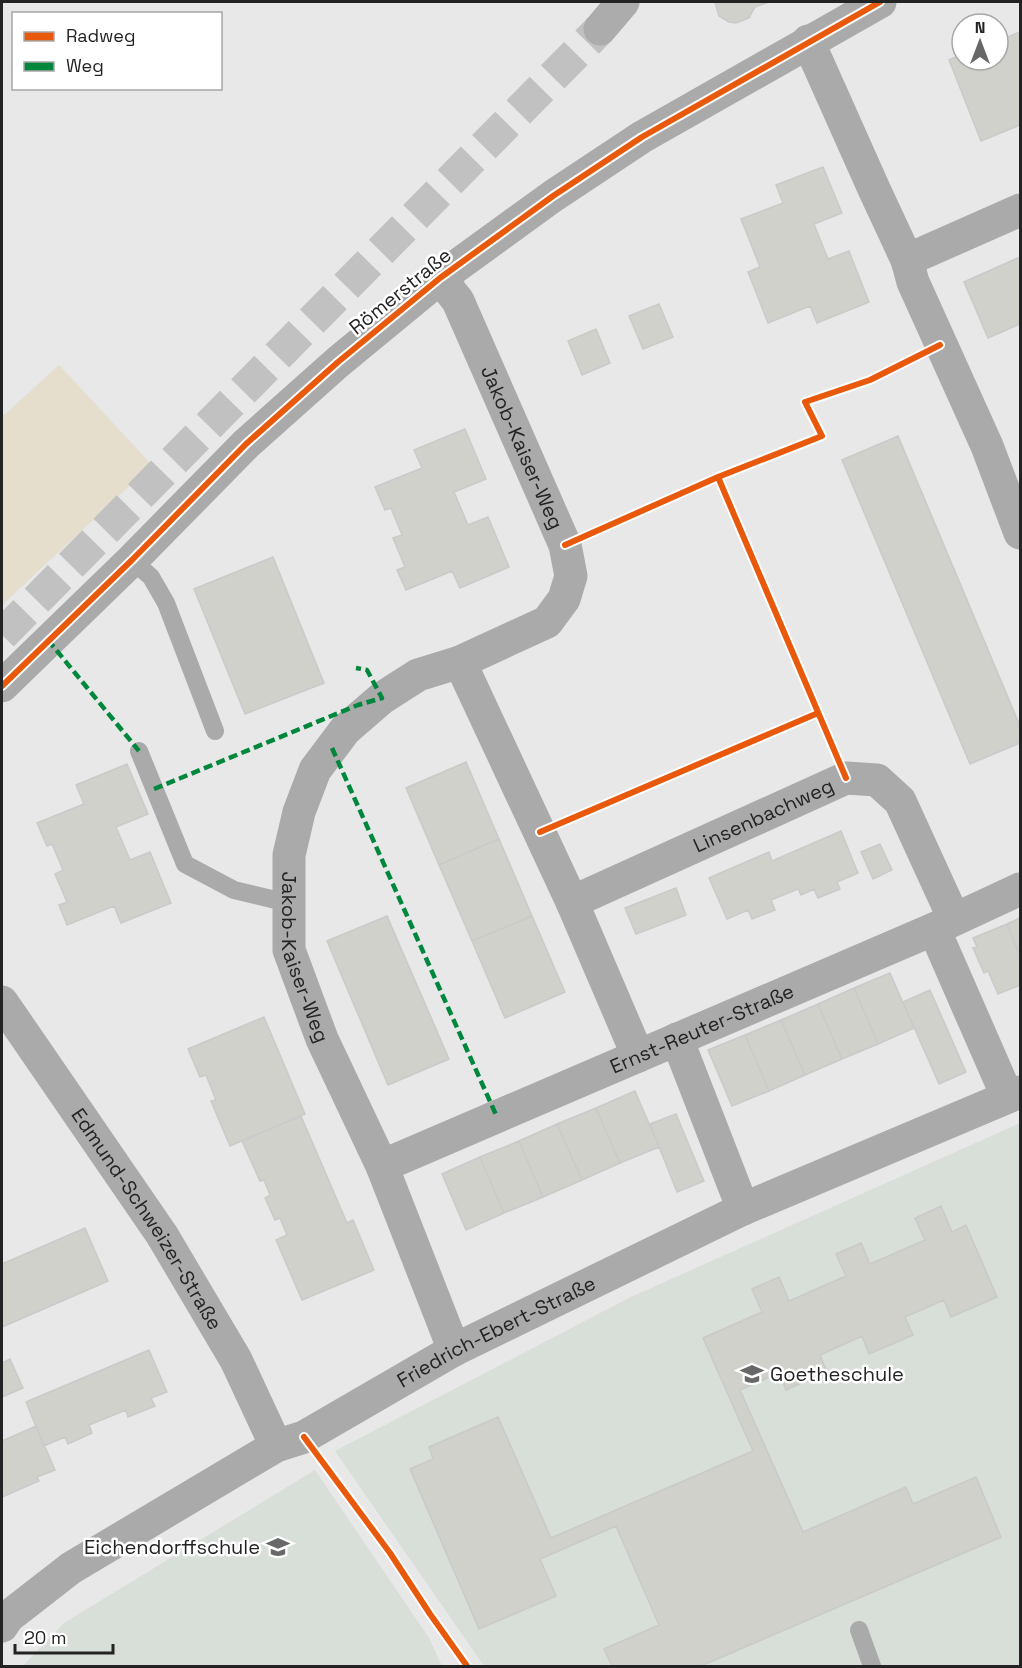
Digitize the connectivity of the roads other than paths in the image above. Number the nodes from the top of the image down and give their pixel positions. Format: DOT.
graph roads {
  1 [pos="623,2"];
  2 [pos="880,2"];
  3 [pos="600,29"];
  4 [pos="808,41"];
  5 [pos="1020,210"];
  6 [pos="908,260"];
  7 [pos="440,278"];
  8 [pos="1020,534"];
  9 [pos="132,560"];
  10 [pos="460,662"];
  11 [pos="2,686"];
  12 [pos="215,731"];
  13 [pos="139,751"];
  14 [pos="1020,889"];
  15 [pos="572,902"];
  16 [pos="288,903"];
  17 [pos="944,924"];
  18 [pos="2,1002"];
  19 [pos="676,1039"];
  20 [pos="638,1056"];
  21 [pos="1014,1094"];
  22 [pos="382,1166"];
  23 [pos="743,1209"];
  24 [pos="454,1350"];
  25 [pos="276,1446"];
  26 [pos="2,1626"];
  27 [pos="859,1630"];
  28 [pos="872,1666"];
  1 -- 3 [label="main road"];
  2 -- 4 [label="street, Römerstraße"];
  4 -- 6 [label="street"];
  4 -- 7 [label="street, Römerstraße"];
  5 -- 6 [label="street"];
  6 -- 8 [label="street"];
  7 -- 9 [label="street, Römerstraße"];
  7 -- 10 [label="street, Jakob-Kaiser-Weg"];
  9 -- 11 [label="street, Römerstraße"];
  9 -- 12 [label="lane"];
  10 -- 15 [label="street"];
  10 -- 16 [label="street, Jakob-Kaiser-Weg"];
  13 -- 16 [label="lane"];
  14 -- 17 [label="street, Ernst-Reuter-Straße"];
  15 -- 17 [label="street, Linsenbachweg"];
  15 -- 20 [label="street"];
  16 -- 22 [label="street, Jakob-Kaiser-Weg"];
  17 -- 19 [label="street, Ernst-Reuter-Straße"];
  17 -- 21 [label="street, Linsenbachweg"];
  18 -- 25 [label="street, Edmund-Schweizer-Straße"];
  19 -- 20 [label="street, Ernst-Reuter-Straße"];
  19 -- 23 [label="street"];
  20 -- 22 [label="street, Ernst-Reuter-Straße"];
  21 -- 23 [label="street, Friedrich-Ebert-Straße"];
  22 -- 24 [label="street, Jakob-Kaiser-Weg"];
  23 -- 24 [label="street, Friedrich-Ebert-Straße"];
  24 -- 25 [label="street, Friedrich-Ebert-Straße"];
  25 -- 26 [label="street, Friedrich-Ebert-Straße"];
  27 -- 28 [label="lane"];
}
